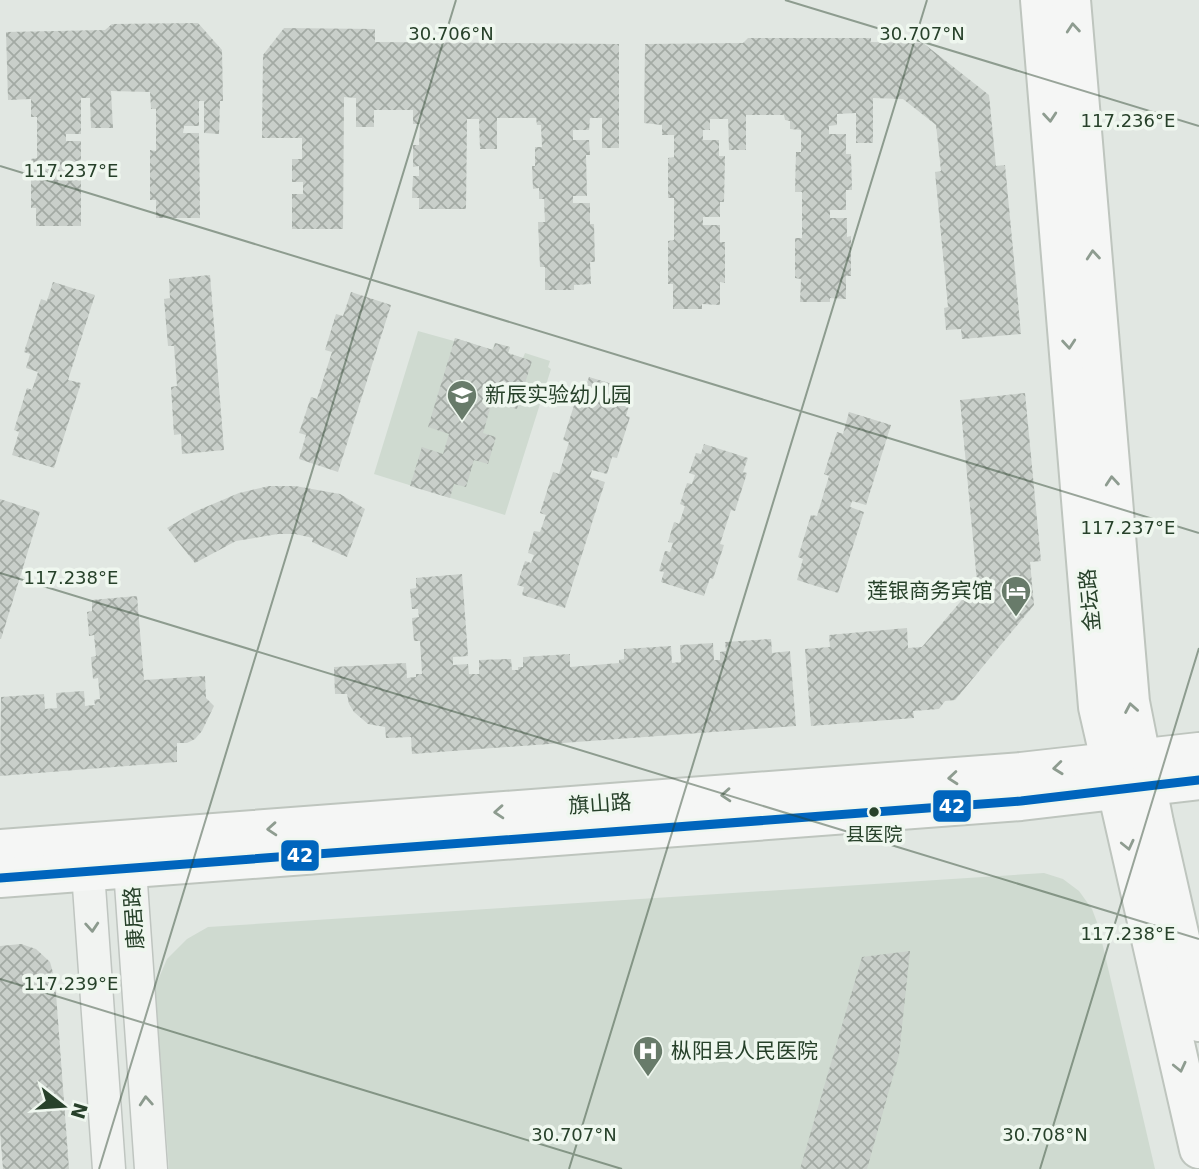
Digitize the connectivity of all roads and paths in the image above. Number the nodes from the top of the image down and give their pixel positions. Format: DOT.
graph roads {
  1 [pos="1040,0"];
  2 [pos="1071,0"];
  3 [pos="1199,752"];
  4 [pos="1129,775"];
  5 [pos="1199,780"];
  6 [pos="0,849"];
  7 [pos="119,855"];
  8 [pos="88,872"];
  9 [pos="0,878"];
  10 [pos="1199,1022"];
  11 [pos="1199,1149"];
  12 [pos="109,1169"];
  13 [pos="151,1169"];
  1 -- 4 [label="main road, 金坛路, one-way"];
  4 -- 2 [label="main road, 金坛路, one-way"];
  3 -- 4 [label="main road, 旗山路"];
  4 -- 5 [label="main road, 旗山路"];
  4 -- 7 [label="main road, 旗山路"];
  4 -- 10 [label="main road, 金坛路"];
  4 -- 11 [label="main road, 金坛路, one-way"];
  6 -- 7 [label="main road, 旗山路"];
  7 -- 8 [label="main road, 旗山路"];
  13 -- 7 [label="street, 康居路, one-way"];
  8 -- 9 [label="main road, 旗山路"];
  8 -- 12 [label="street, 康居路, one-way"];
}
